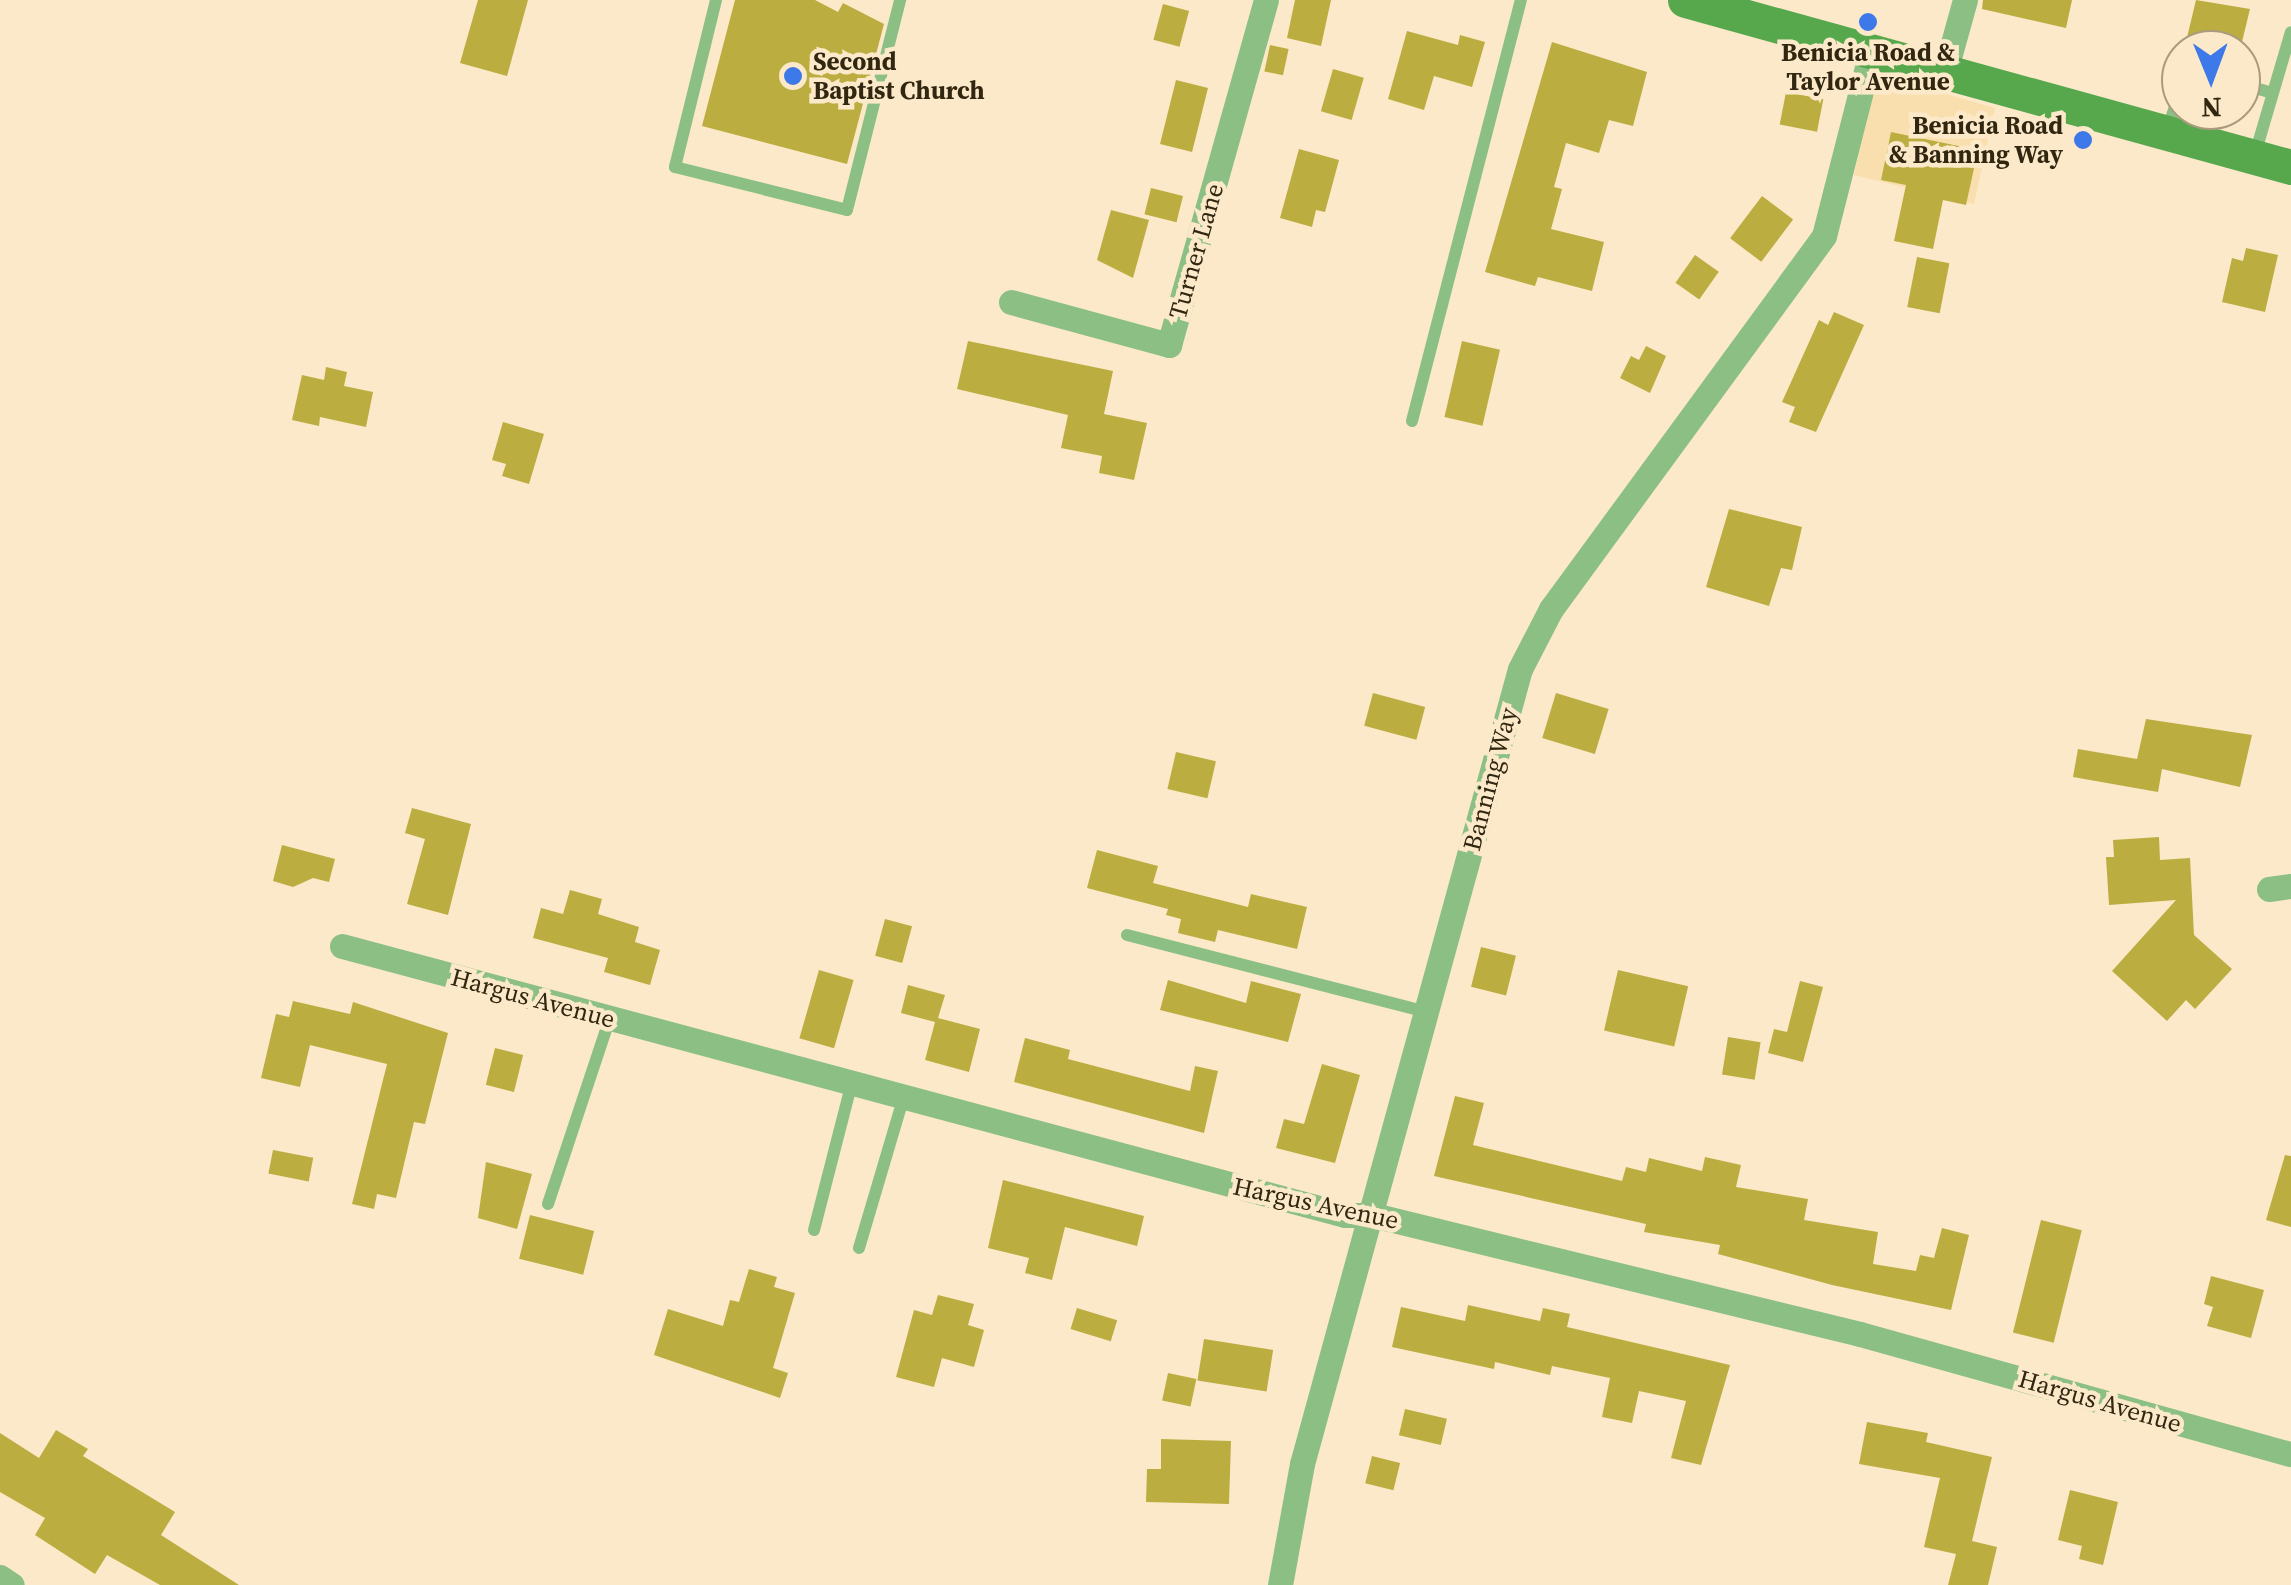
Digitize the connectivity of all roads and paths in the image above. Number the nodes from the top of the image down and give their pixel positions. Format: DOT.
graph roads {
  1 [pos="716,0"];
  2 [pos="900,0"];
  3 [pos="1266,0"];
  4 [pos="1521,0"];
  5 [pos="1686,0"];
  6 [pos="1965,0"];
  7 [pos="1738,7"];
  8 [pos="2291,32"];
  9 [pos="1870,52"];
  10 [pos="1944,72"];
  11 [pos="2261,90"];
  12 [pos="2272,93"];
  13 [pos="2167,130"];
  14 [pos="2166,133"];
  15 [pos="2254,157"];
  16 [pos="2291,167"];
  17 [pos="1011,302"];
  18 [pos="1412,421"];
  19 [pos="1127,936"];
  20 [pos="342,946"];
  21 [pos="1426,1012"];
  22 [pos="610,1018"];
  23 [pos="851,1086"];
  24 [pos="903,1099"];
  25 [pos="548,1204"];
  26 [pos="1373,1215"];
  27 [pos="814,1230"];
  28 [pos="860,1248"];
  29 [pos="2291,1454"];
  30 [pos="0,1577"];
  31 [pos="12,1585"];
  32 [pos="1280,1585"];
  1 -- 2 [label="lane"];
  3 -- 17 [label="street, Turner Lane"];
  4 -- 18 [label="lane"];
  5 -- 7 [label="main road"];
  6 -- 10 [label="street"];
  7 -- 9 [label="main road"];
  8 -- 12 [label="lane"];
  9 -- 10 [label="main road"];
  9 -- 21 [label="street, Banning Way"];
  10 -- 14 [label="main road"];
  11 -- 12 [label="lane"];
  12 -- 15 [label="lane"];
  13 -- 14 [label="lane"];
  14 -- 15 [label="main road"];
  15 -- 16 [label="main road"];
  19 -- 21 [label="lane"];
  20 -- 22 [label="street, Hargus Avenue"];
  21 -- 26 [label="street, Banning Way"];
  22 -- 23 [label="street, Hargus Avenue"];
  22 -- 25 [label="lane"];
  23 -- 24 [label="street, Hargus Avenue"];
  23 -- 27 [label="lane"];
  24 -- 26 [label="street, Hargus Avenue"];
  24 -- 28 [label="lane"];
  26 -- 29 [label="street, Hargus Avenue"];
  26 -- 32 [label="street, Banning Way"];
  30 -- 31 [label="street"];
}
